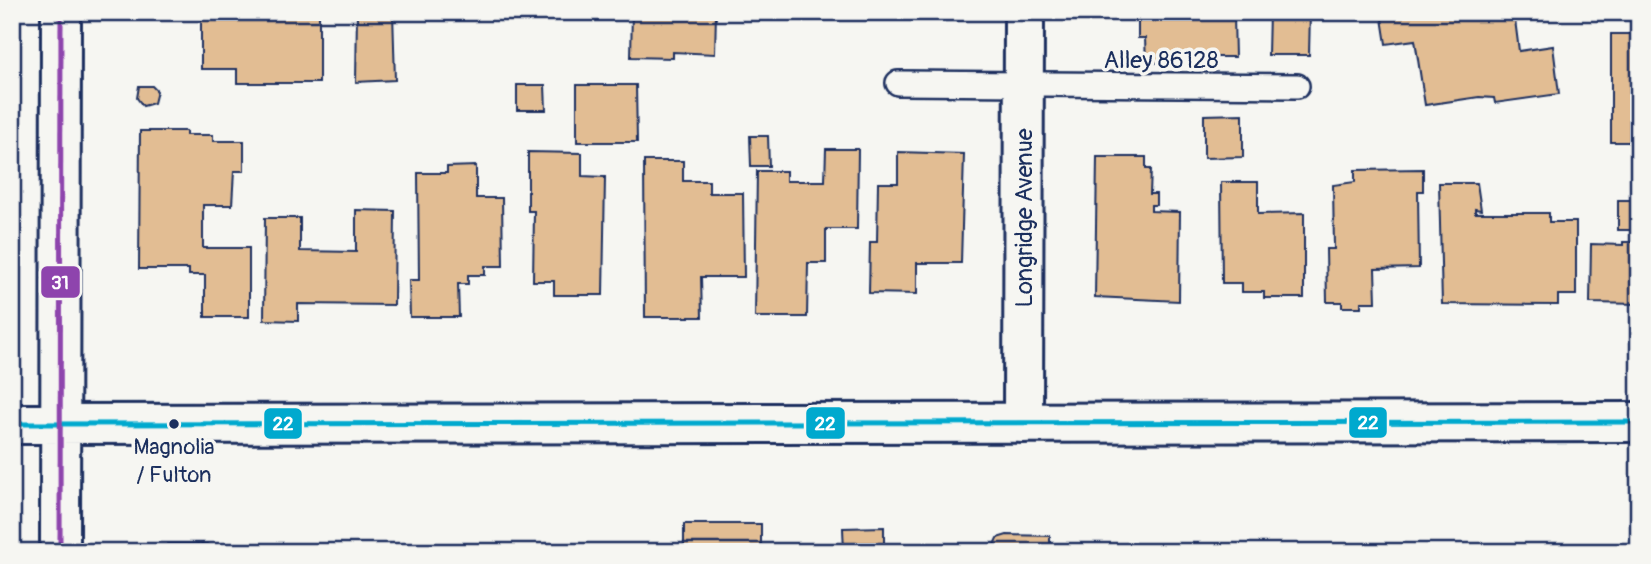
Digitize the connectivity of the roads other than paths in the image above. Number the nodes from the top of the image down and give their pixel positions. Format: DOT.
graph roads {
  1 [pos="61,12"];
  2 [pos="1024,12"];
  3 [pos="898,83"];
  4 [pos="1024,86"];
  5 [pos="1297,86"];
  6 [pos="1639,422"];
  7 [pos="1023,423"];
  8 [pos="12,424"];
  9 [pos="60,424"];
  10 [pos="60,552"];
  1 -- 9 [label="main road"];
  2 -- 4 [label="main road, Longridge Avenue"];
  3 -- 4 [label="lane, Alley 86128"];
  4 -- 5 [label="lane, Alley 86128"];
  4 -- 7 [label="main road, Longridge Avenue"];
  6 -- 7 [label="main road"];
  7 -- 9 [label="main road"];
  8 -- 9 [label="main road"];
  9 -- 10 [label="main road"];
}
